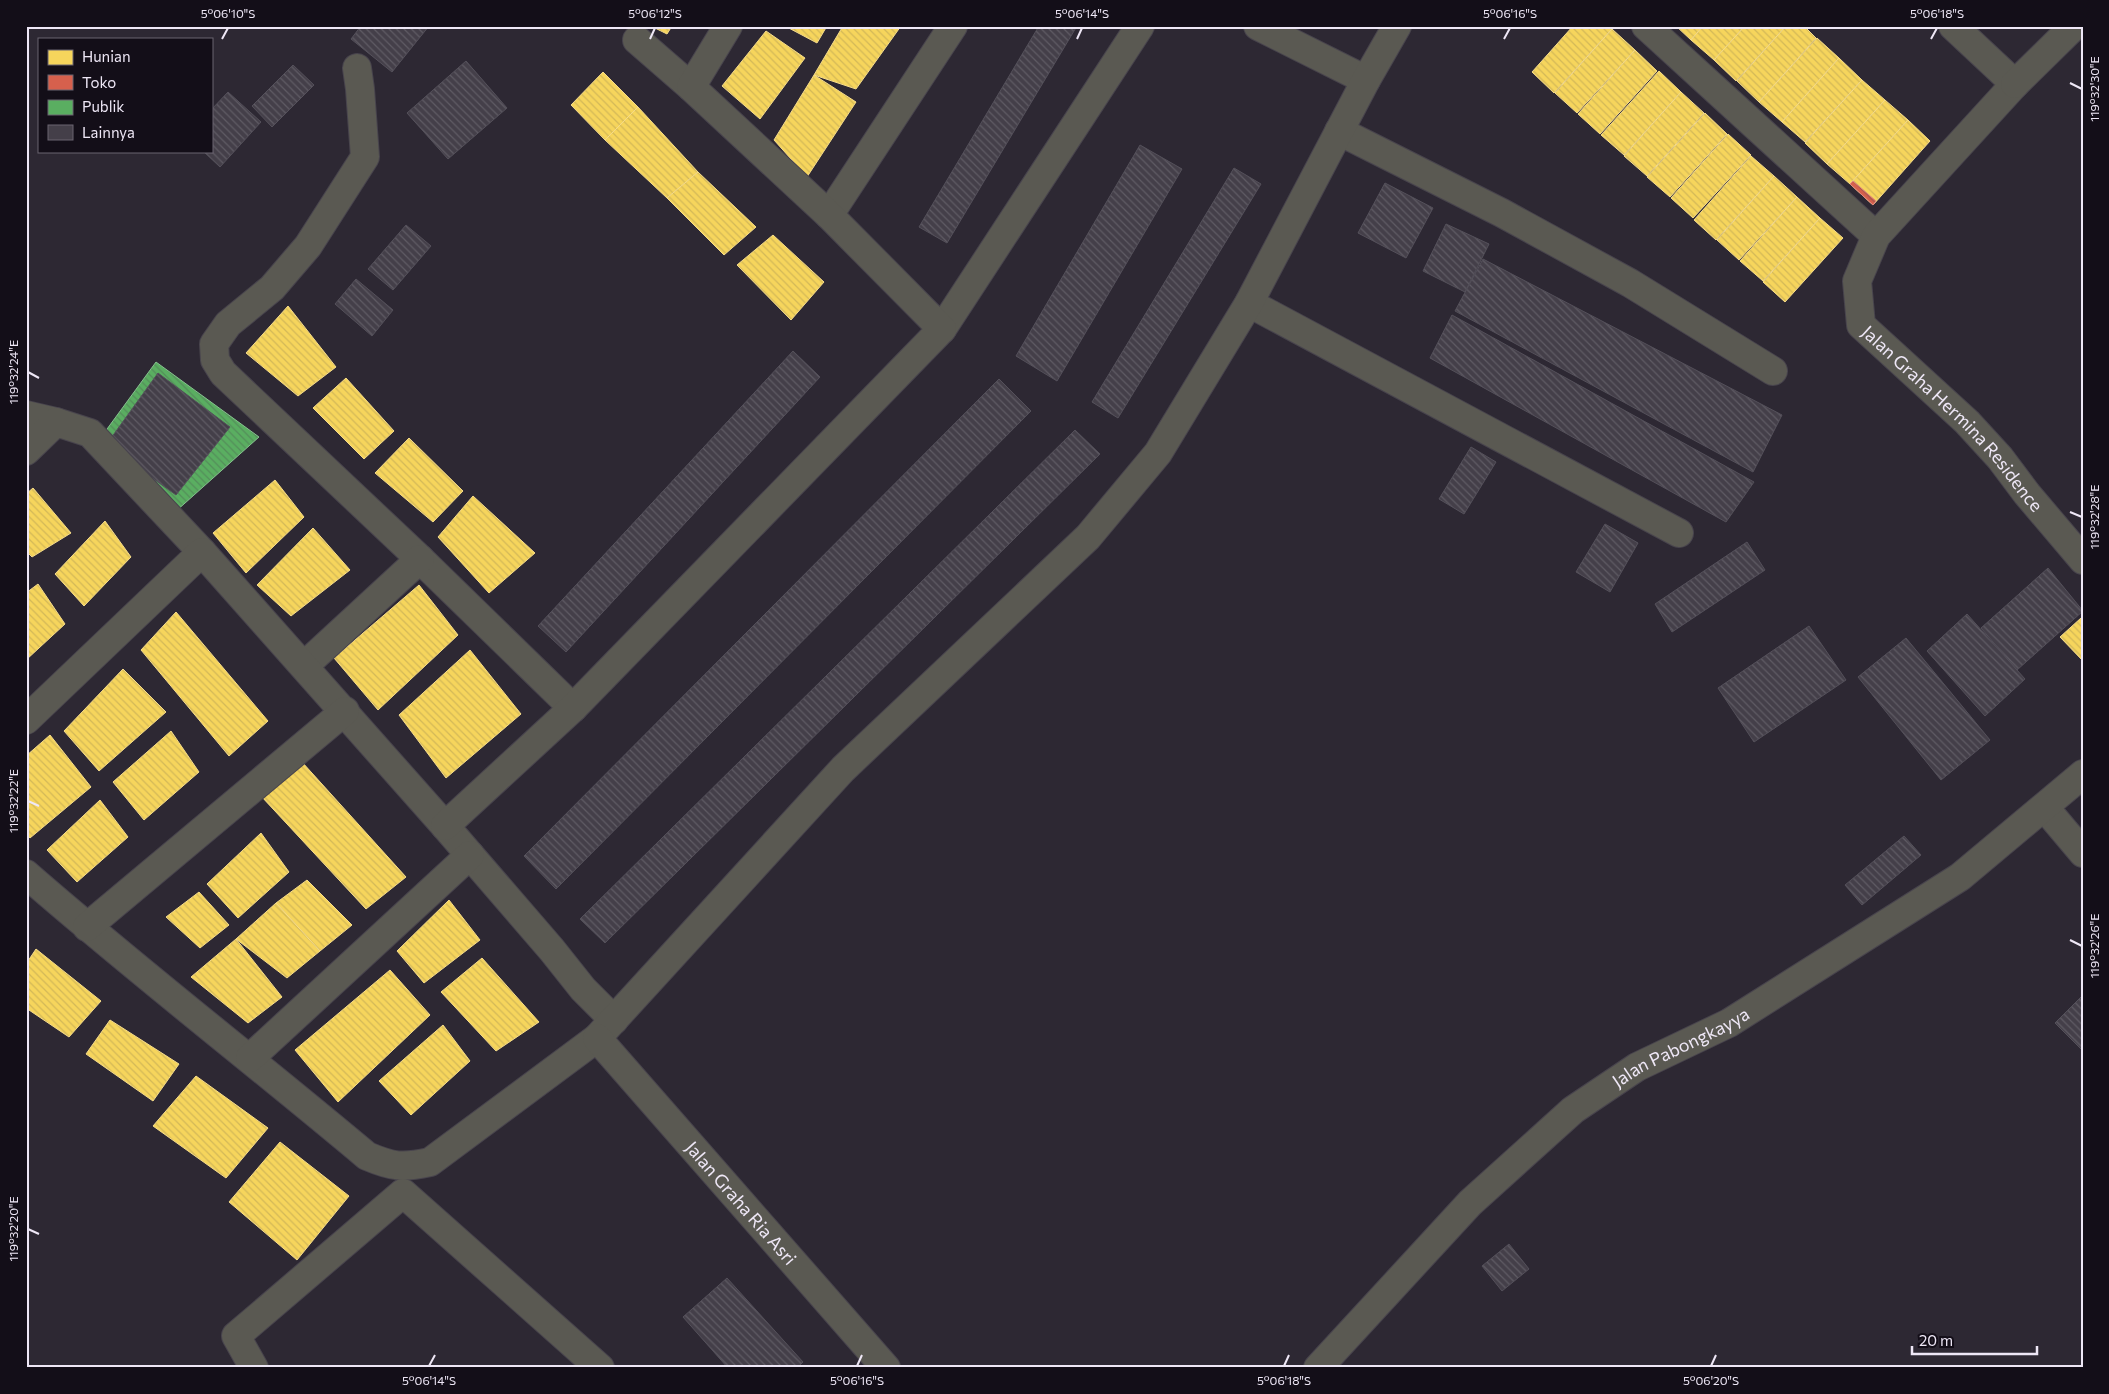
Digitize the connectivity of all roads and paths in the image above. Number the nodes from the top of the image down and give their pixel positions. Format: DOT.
graph roads {
  1 [pos="728,26"];
  2 [pos="953,26"];
  3 [pos="1140,26"];
  4 [pos="1258,26"];
  5 [pos="1397,26"];
  6 [pos="1646,26"];
  7 [pos="1953,26"];
  8 [pos="2074,26"];
  9 [pos="636,40"];
  10 [pos="357,68"];
  11 [pos="1366,80"];
  12 [pos="2015,84"];
  13 [pos="691,86"];
  14 [pos="1339,131"];
  15 [pos="829,215"];
  16 [pos="1876,236"];
  17 [pos="1249,303"];
  18 [pos="942,329"];
  19 [pos="1773,371"];
  20 [pos="26,415"];
  21 [pos="56,422"];
  22 [pos="26,451"];
  23 [pos="1679,533"];
  24 [pos="202,552"];
  25 [pos="420,559"];
  26 [pos="2083,560"];
  27 [pos="304,666"];
  28 [pos="573,708"];
  29 [pos="345,711"];
  30 [pos="26,720"];
  31 [pos="2083,774"];
  32 [pos="2044,808"];
  33 [pos="446,826"];
  34 [pos="2083,852"];
  35 [pos="470,855"];
  36 [pos="26,874"];
  37 [pos="87,927"];
  38 [pos="605,1029"];
  39 [pos="250,1058"];
  40 [pos="254,1368"];
  41 [pos="600,1368"];
  42 [pos="886,1368"];
  43 [pos="1318,1368"];
  1 -- 13 [label="street"];
  2 -- 15 [label="street"];
  3 -- 18 [label="street"];
  4 -- 11 [label="street"];
  5 -- 11 [label="street"];
  6 -- 16 [label="street"];
  7 -- 12 [label="street"];
  8 -- 12 [label="street, Jalan Graha Hermina Residence"];
  9 -- 13 [label="street"];
  10 -- 25 [label="street"];
  11 -- 14 [label="street"];
  12 -- 16 [label="street, Jalan Graha Hermina Residence"];
  13 -- 15 [label="street"];
  14 -- 17 [label="street"];
  14 -- 19 [label="street"];
  15 -- 18 [label="street"];
  16 -- 26 [label="street, Jalan Graha Hermina Residence"];
  17 -- 23 [label="street"];
  17 -- 38 [label="street"];
  18 -- 28 [label="street"];
  20 -- 21 [label="street, Jalan Graha Ria Asri"];
  21 -- 22 [label="street"];
  21 -- 24 [label="street, Jalan Graha Ria Asri"];
  24 -- 27 [label="street, Jalan Graha Ria Asri"];
  24 -- 30 [label="street"];
  25 -- 27 [label="street"];
  25 -- 28 [label="street"];
  27 -- 29 [label="street, Jalan Graha Ria Asri"];
  28 -- 33 [label="street"];
  29 -- 33 [label="street, Jalan Graha Ria Asri"];
  29 -- 37 [label="street"];
  31 -- 32 [label="street, Jalan Pabongkayya"];
  32 -- 34 [label="street"];
  32 -- 43 [label="street, Jalan Pabongkayya"];
  33 -- 35 [label="street, Jalan Graha Ria Asri"];
  35 -- 38 [label="street, Jalan Graha Ria Asri"];
  35 -- 39 [label="street"];
  36 -- 37 [label="street"];
  37 -- 39 [label="street"];
  38 -- 39 [label="street"];
  38 -- 42 [label="street, Jalan Graha Ria Asri"];
  40 -- 41 [label="street"];
}
